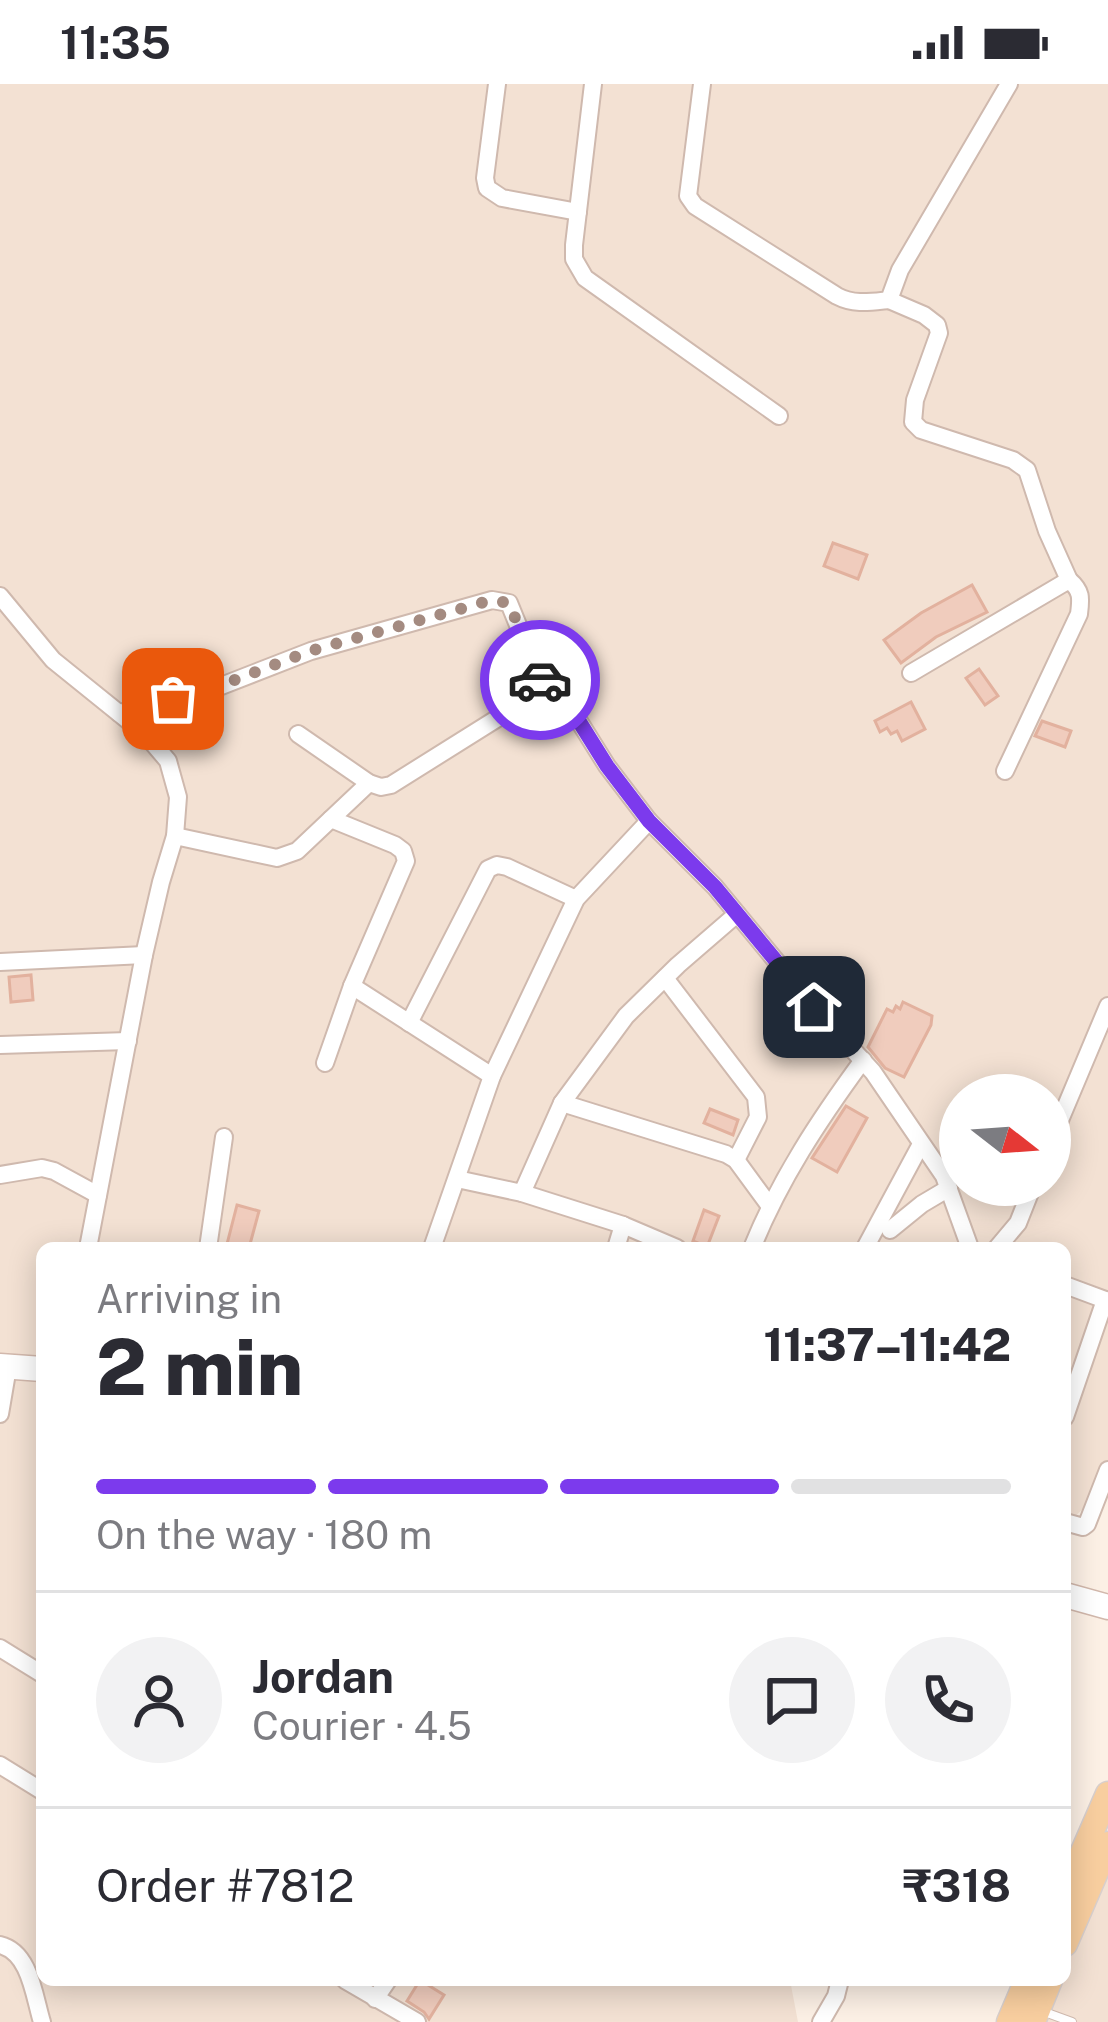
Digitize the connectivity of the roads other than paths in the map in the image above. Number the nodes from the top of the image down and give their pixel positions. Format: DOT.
graph roads {
  1 [pos="496,84"];
  2 [pos="593,84"];
  3 [pos="702,84"];
  4 [pos="1009,84"];
  5 [pos="578,212"];
  6 [pos="889,300"];
  7 [pos="779,416"];
  8 [pos="1069,580"];
  9 [pos="0,596"];
  10 [pos="911,673"];
  11 [pos="544,689"];
  12 [pos="119,713"];
  13 [pos="298,734"];
  14 [pos="1005,771"];
  15 [pos="369,783"];
  16 [pos="331,819"];
  17 [pos="649,821"];
  18 [pos="175,836"];
  19 [pos="577,899"];
  20 [pos="737,914"];
  21 [pos="144,956"];
  22 [pos="0,962"];
  23 [pos="665,978"];
  24 [pos="352,986"];
  25 [pos="1108,1006"];
  26 [pos="409,1023"];
  27 [pos="1102,1034"];
  28 [pos="0,1035"];
  29 [pos="128,1041"];
  30 [pos="1,1045"];
  31 [pos="863,1060"];
  32 [pos="325,1063"];
  33 [pos="492,1076"];
  34 [pos="1071,1100"];
  35 [pos="562,1103"];
  36 [pos="224,1137"];
  37 [pos="921,1144"];
  38 [pos="736,1160"];
  39 [pos="939,1169"];
  40 [pos="0,1175"];
  41 [pos="457,1178"];
  42 [pos="522,1193"];
  43 [pos="939,1194"];
  44 [pos="98,1195"];
  45 [pos="769,1205"];
  46 [pos="955,1206"];
  47 [pos="1025,1206"];
  48 [pos="623,1225"];
  49 [pos="890,1230"];
  50 [pos="90,1242"];
  51 [pos="209,1242"];
  52 [pos="434,1242"];
  53 [pos="618,1242"];
  54 [pos="663,1242"];
  55 [pos="754,1242"];
  56 [pos="868,1242"];
  57 [pos="968,1242"];
  58 [pos="1002,1242"];
  59 [pos="1071,1288"];
  60 [pos="1106,1301"];
  61 [pos="4,1366"];
  62 [pos="36,1369"];
  63 [pos="1071,1387"];
  64 [pos="0,1414"];
  65 [pos="1108,1470"];
  66 [pos="1071,1524"];
  67 [pos="1071,1597"];
  68 [pos="1108,1607"];
  69 [pos="0,1648"];
  70 [pos="36,1669"];
  71 [pos="0,1765"];
  72 [pos="36,1787"];
  73 [pos="1108,1794"];
  74 [pos="1108,1844"];
  75 [pos="1071,1879"];
  76 [pos="1071,1930"];
  77 [pos="0,1945"];
  78 [pos="354,1986"];
  79 [pos="384,1986"];
  80 [pos="838,1986"];
  81 [pos="375,1999"];
  82 [pos="1025,2007"];
  83 [pos="42,2022"];
  84 [pos="417,2022"];
  85 [pos="821,2022"];
  86 [pos="1072,2022"];
  1 -- 5 [label="street"];
  2 -- 5 [label="street"];
  3 -- 6 [label="street"];
  4 -- 6 [label="street"];
  5 -- 7 [label="street"];
  6 -- 8 [label="street"];
  8 -- 10 [label="street"];
  8 -- 14 [label="street"];
  9 -- 12 [label="street"];
  11 -- 12 [label="street"];
  11 -- 15 [label="street"];
  11 -- 17 [label="street"];
  12 -- 18 [label="street"];
  13 -- 15 [label="street"];
  15 -- 16 [label="street"];
  16 -- 18 [label="street"];
  16 -- 24 [label="street"];
  17 -- 19 [label="street"];
  17 -- 20 [label="street"];
  18 -- 21 [label="street"];
  19 -- 26 [label="street"];
  19 -- 33 [label="street"];
  20 -- 23 [label="street"];
  20 -- 31 [label="street"];
  21 -- 22 [label="street"];
  21 -- 29 [label="street"];
  23 -- 35 [label="street"];
  23 -- 38 [label="street"];
  24 -- 26 [label="street"];
  24 -- 32 [label="street"];
  25 -- 27 [label="street"];
  26 -- 33 [label="street"];
  27 -- 34 [label="street"];
  28 -- 30 [label="street"];
  29 -- 30 [label="street"];
  29 -- 44 [label="street"];
  31 -- 37 [label="street"];
  31 -- 45 [label="street"];
  33 -- 41 [label="street"];
  35 -- 38 [label="street"];
  35 -- 42 [label="street"];
  36 -- 51 [label="street"];
  37 -- 39 [label="street"];
  37 -- 56 [label="street"];
  38 -- 45 [label="street"];
  40 -- 44 [label="street"];
  41 -- 42 [label="street"];
  41 -- 52 [label="street"];
  42 -- 48 [label="street"];
  43 -- 49 [label="street"];
  44 -- 50 [label="street"];
  45 -- 55 [label="street"];
  46 -- 57 [label="street"];
  47 -- 58 [label="street"];
  48 -- 53 [label="street"];
  48 -- 54 [label="street"];
  59 -- 60 [label="street"];
  60 -- 63 [label="street"];
  61 -- 62 [label="street"];
  61 -- 64 [label="street"];
  65 -- 66 [label="street"];
  67 -- 68 [label="street"];
  69 -- 70 [label="street"];
  71 -- 72 [label="street"];
  73 -- 75 [label="main road"];
  74 -- 76 [label="main road"];
  77 -- 83 [label="street"];
  78 -- 81 [label="street"];
  79 -- 81 [label="street"];
  80 -- 85 [label="street"];
  81 -- 84 [label="street"];
  82 -- 86 [label="lane"];
}
